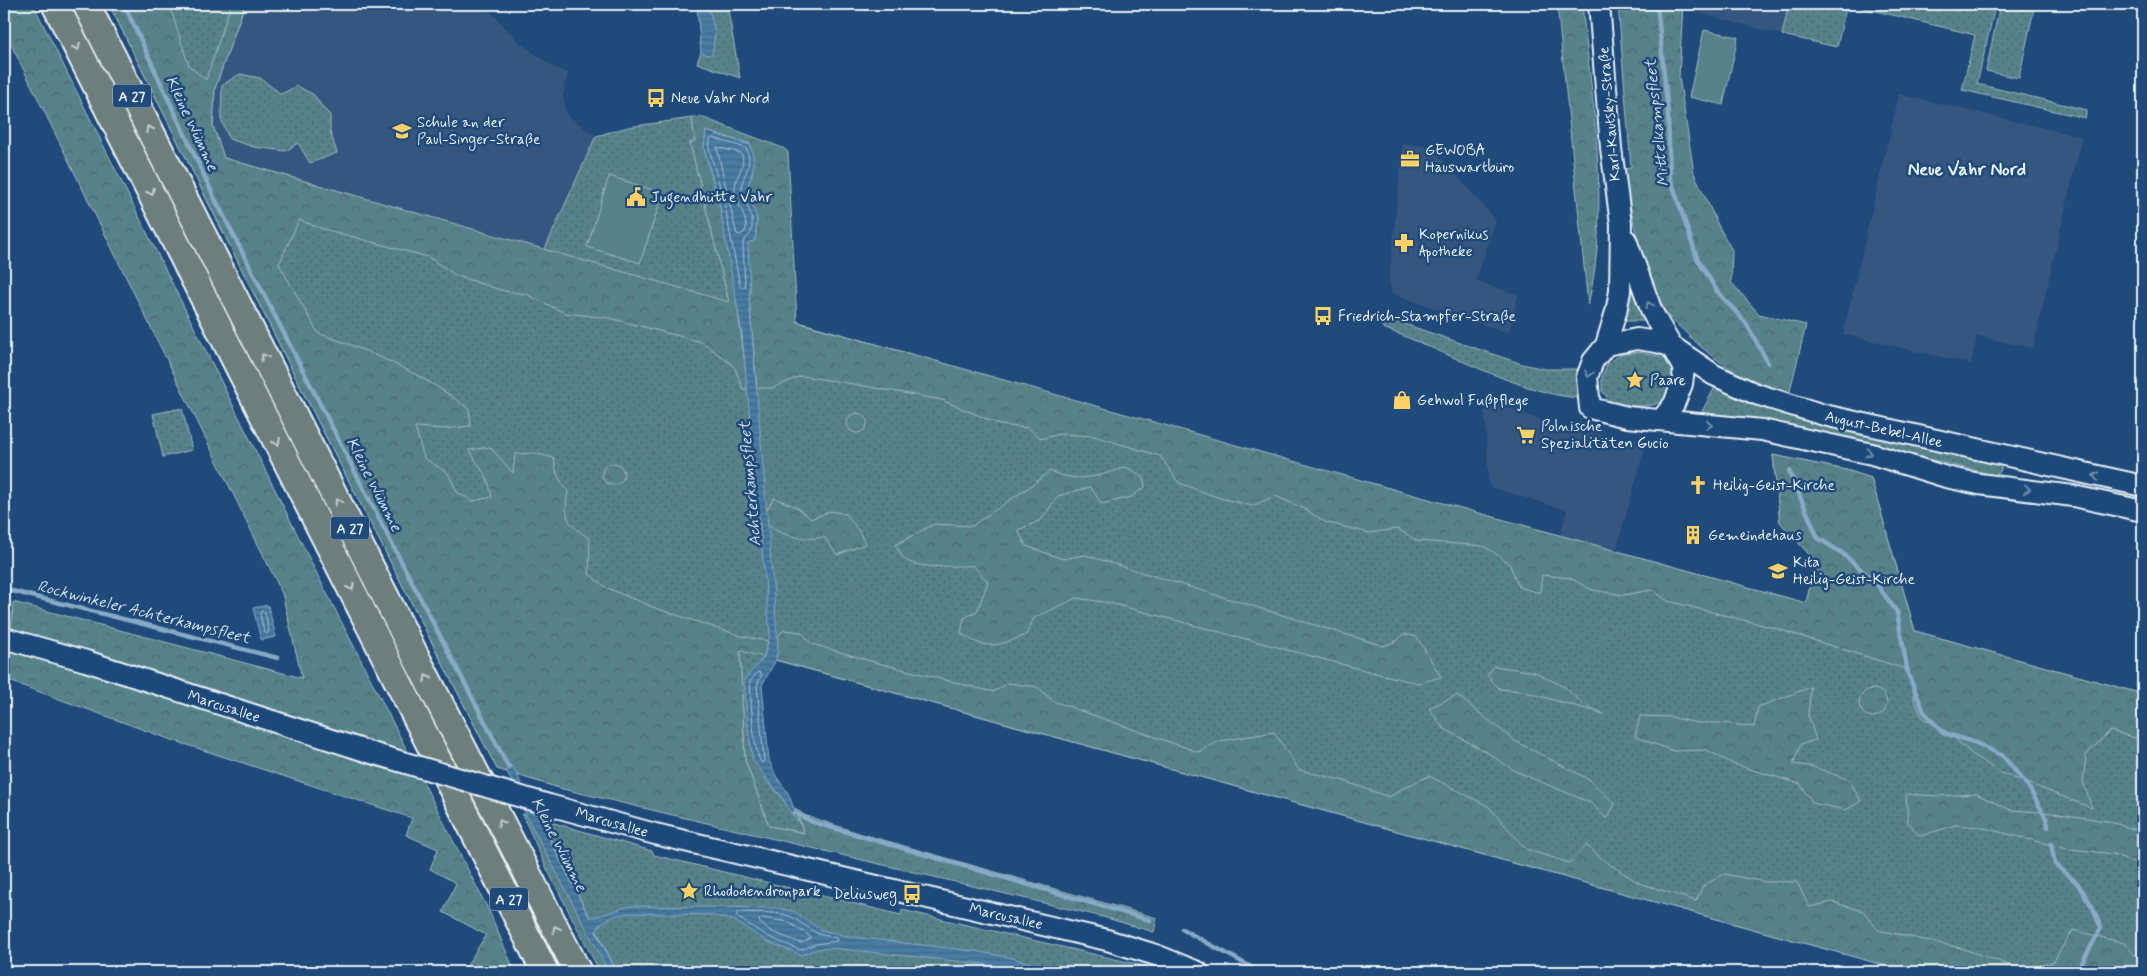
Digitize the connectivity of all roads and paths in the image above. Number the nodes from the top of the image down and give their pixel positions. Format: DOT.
graph roads {
  1 [pos="55,4"];
  2 [pos="86,4"];
  3 [pos="1599,4"];
  4 [pos="1621,224"];
  5 [pos="1606,345"];
  6 [pos="1673,348"];
  7 [pos="1627,417"];
  8 [pos="1661,420"];
  9 [pos="2143,486"];
  10 [pos="2143,511"];
  11 [pos="4,638"];
  12 [pos="472,826"];
  13 [pos="527,972"];
  14 [pos="545,972"];
  15 [pos="578,972"];
  16 [pos="1198,972"];
  1 -- 12 [label="highway, A 27, one-way"];
  15 -- 2 [label="highway, A 27, one-way"];
  3 -- 4 [label="street, Karl-Kautsky-Straße"];
  4 -- 5 [label="street, Karl-Kautsky-Straße"];
  6 -- 4 [label="street, Karl-Kautsky-Straße, one-way"];
  5 -- 6 [label="street, August-Bebel-Allee"];
  5 -- 7 [label="street, Karl-Kautsky-Straße, one-way"];
  6 -- 8 [label="street, Karl-Kautsky-Straße"];
  9 -- 6 [label="street, August-Bebel-Allee, one-way"];
  7 -- 8 [label="street, August-Bebel-Allee"];
  8 -- 10 [label="street, August-Bebel-Allee, one-way"];
  11 -- 16 [label="street, Marcusallee, bridge"];
  12 -- 13 [label="highway"];
  12 -- 14 [label="highway, A 27"];
}
